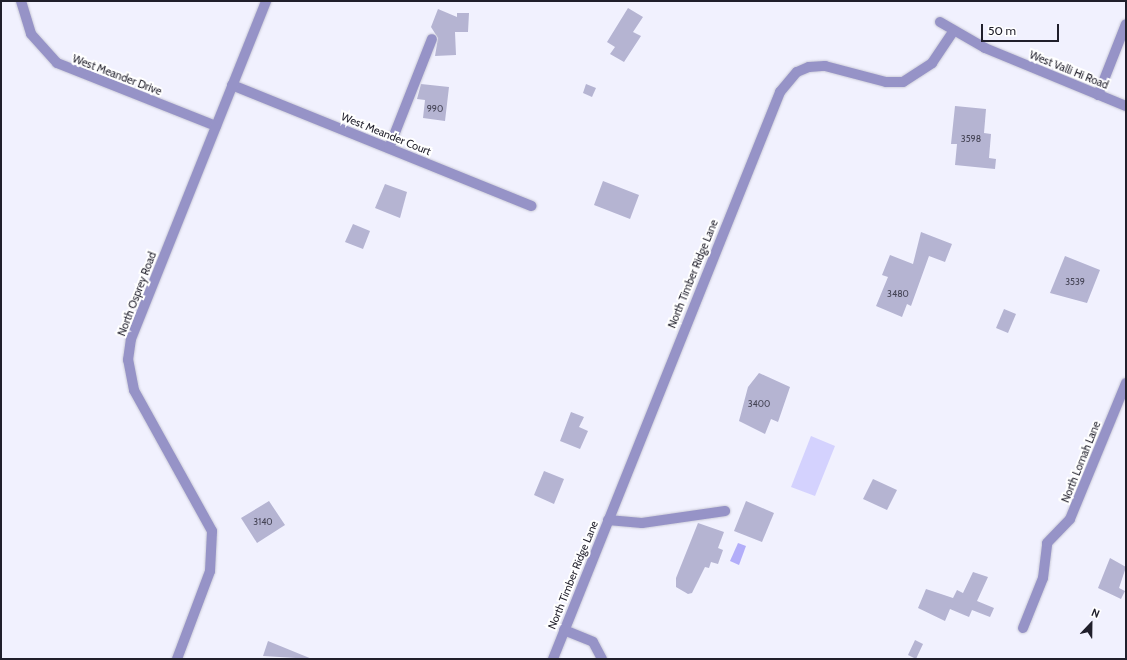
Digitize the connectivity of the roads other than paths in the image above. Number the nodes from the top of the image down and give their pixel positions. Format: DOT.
graph roads {
  1 [pos="21,1"];
  2 [pos="266,1"];
  3 [pos="940,22"];
  4 [pos="1126,24"];
  5 [pos="954,32"];
  6 [pos="432,39"];
  7 [pos="232,85"];
  8 [pos="1098,95"];
  9 [pos="1126,106"];
  10 [pos="216,126"];
  11 [pos="389,148"];
  12 [pos="532,206"];
  13 [pos="1126,383"];
  14 [pos="725,511"];
  15 [pos="608,520"];
  16 [pos="1023,628"];
  17 [pos="564,630"];
  18 [pos="177,659"];
  19 [pos="553,659"];
  20 [pos="602,659"];
  1 -- 10 [label="street, West Meander Drive"];
  2 -- 7 [label="street, North Osprey Road"];
  3 -- 5 [label="street, West Valli Hi Road"];
  4 -- 8 [label="street"];
  5 -- 8 [label="street, West Valli Hi Road"];
  5 -- 15 [label="street, North Timber Ridge Lane"];
  6 -- 11 [label="street"];
  7 -- 10 [label="street, North Osprey Road"];
  7 -- 11 [label="street, West Meander Court"];
  8 -- 9 [label="street, West Valli Hi Road"];
  10 -- 18 [label="street, North Osprey Road"];
  11 -- 12 [label="street, West Meander Court"];
  13 -- 16 [label="street, North Lomah Lane"];
  14 -- 15 [label="street"];
  15 -- 17 [label="street, North Timber Ridge Lane"];
  17 -- 19 [label="street, North Timber Ridge Lane"];
  17 -- 20 [label="street"];
}
